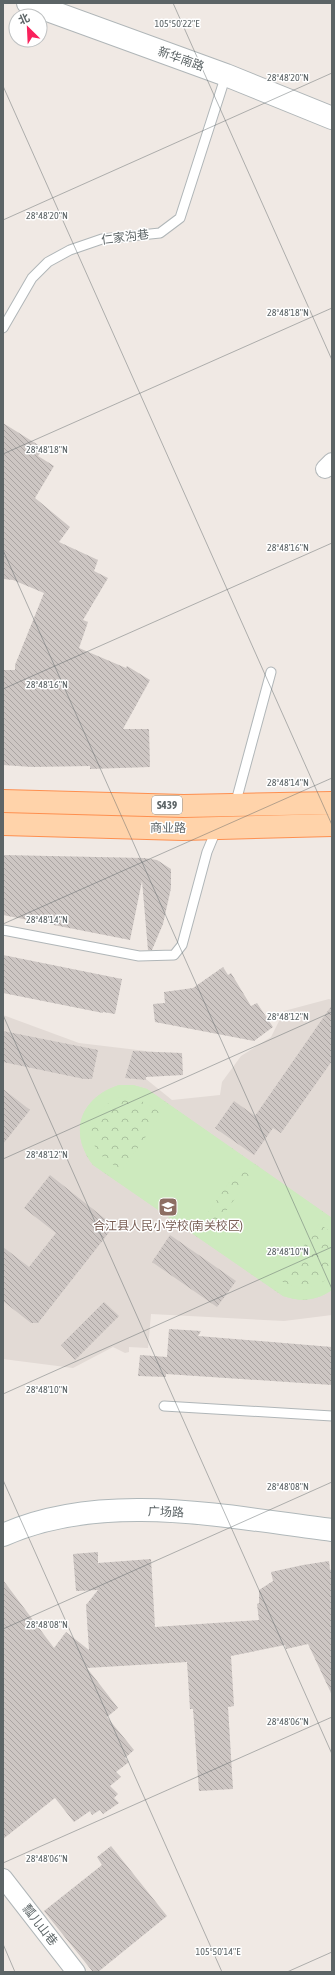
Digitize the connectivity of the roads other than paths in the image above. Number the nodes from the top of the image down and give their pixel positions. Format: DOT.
graph roads {
  1 [pos="28,3"];
  2 [pos="226,75"];
  3 [pos="332,118"];
  4 [pos="3,328"];
  5 [pos="271,672"];
  6 [pos="3,801"];
  7 [pos="332,803"];
  8 [pos="235,806"];
  9 [pos="3,824"];
  10 [pos="332,825"];
  11 [pos="217,828"];
  12 [pos="3,930"];
  13 [pos="164,1406"];
  14 [pos="332,1416"];
  15 [pos="332,1530"];
  16 [pos="3,1535"];
  17 [pos="3,1878"];
  18 [pos="76,1972"];
  1 -- 2 [label="main road, 新华南路"];
  2 -- 3 [label="main road, 新华南路"];
  2 -- 4 [label="lane, 仁家沟巷"];
  5 -- 8 [label="lane"];
  6 -- 8 [label="main road, 商业路 / S439"];
  7 -- 8 [label="main road, 商业路 / S439"];
  8 -- 11 [label="lane"];
  9 -- 11 [label="main road, 商业路 / S439"];
  10 -- 11 [label="main road, 商业路 / S439"];
  11 -- 12 [label="lane"];
  13 -- 14 [label="lane"];
  15 -- 16 [label="main road, 广场路"];
  17 -- 18 [label="street, 瓢儿山巷"];
}
